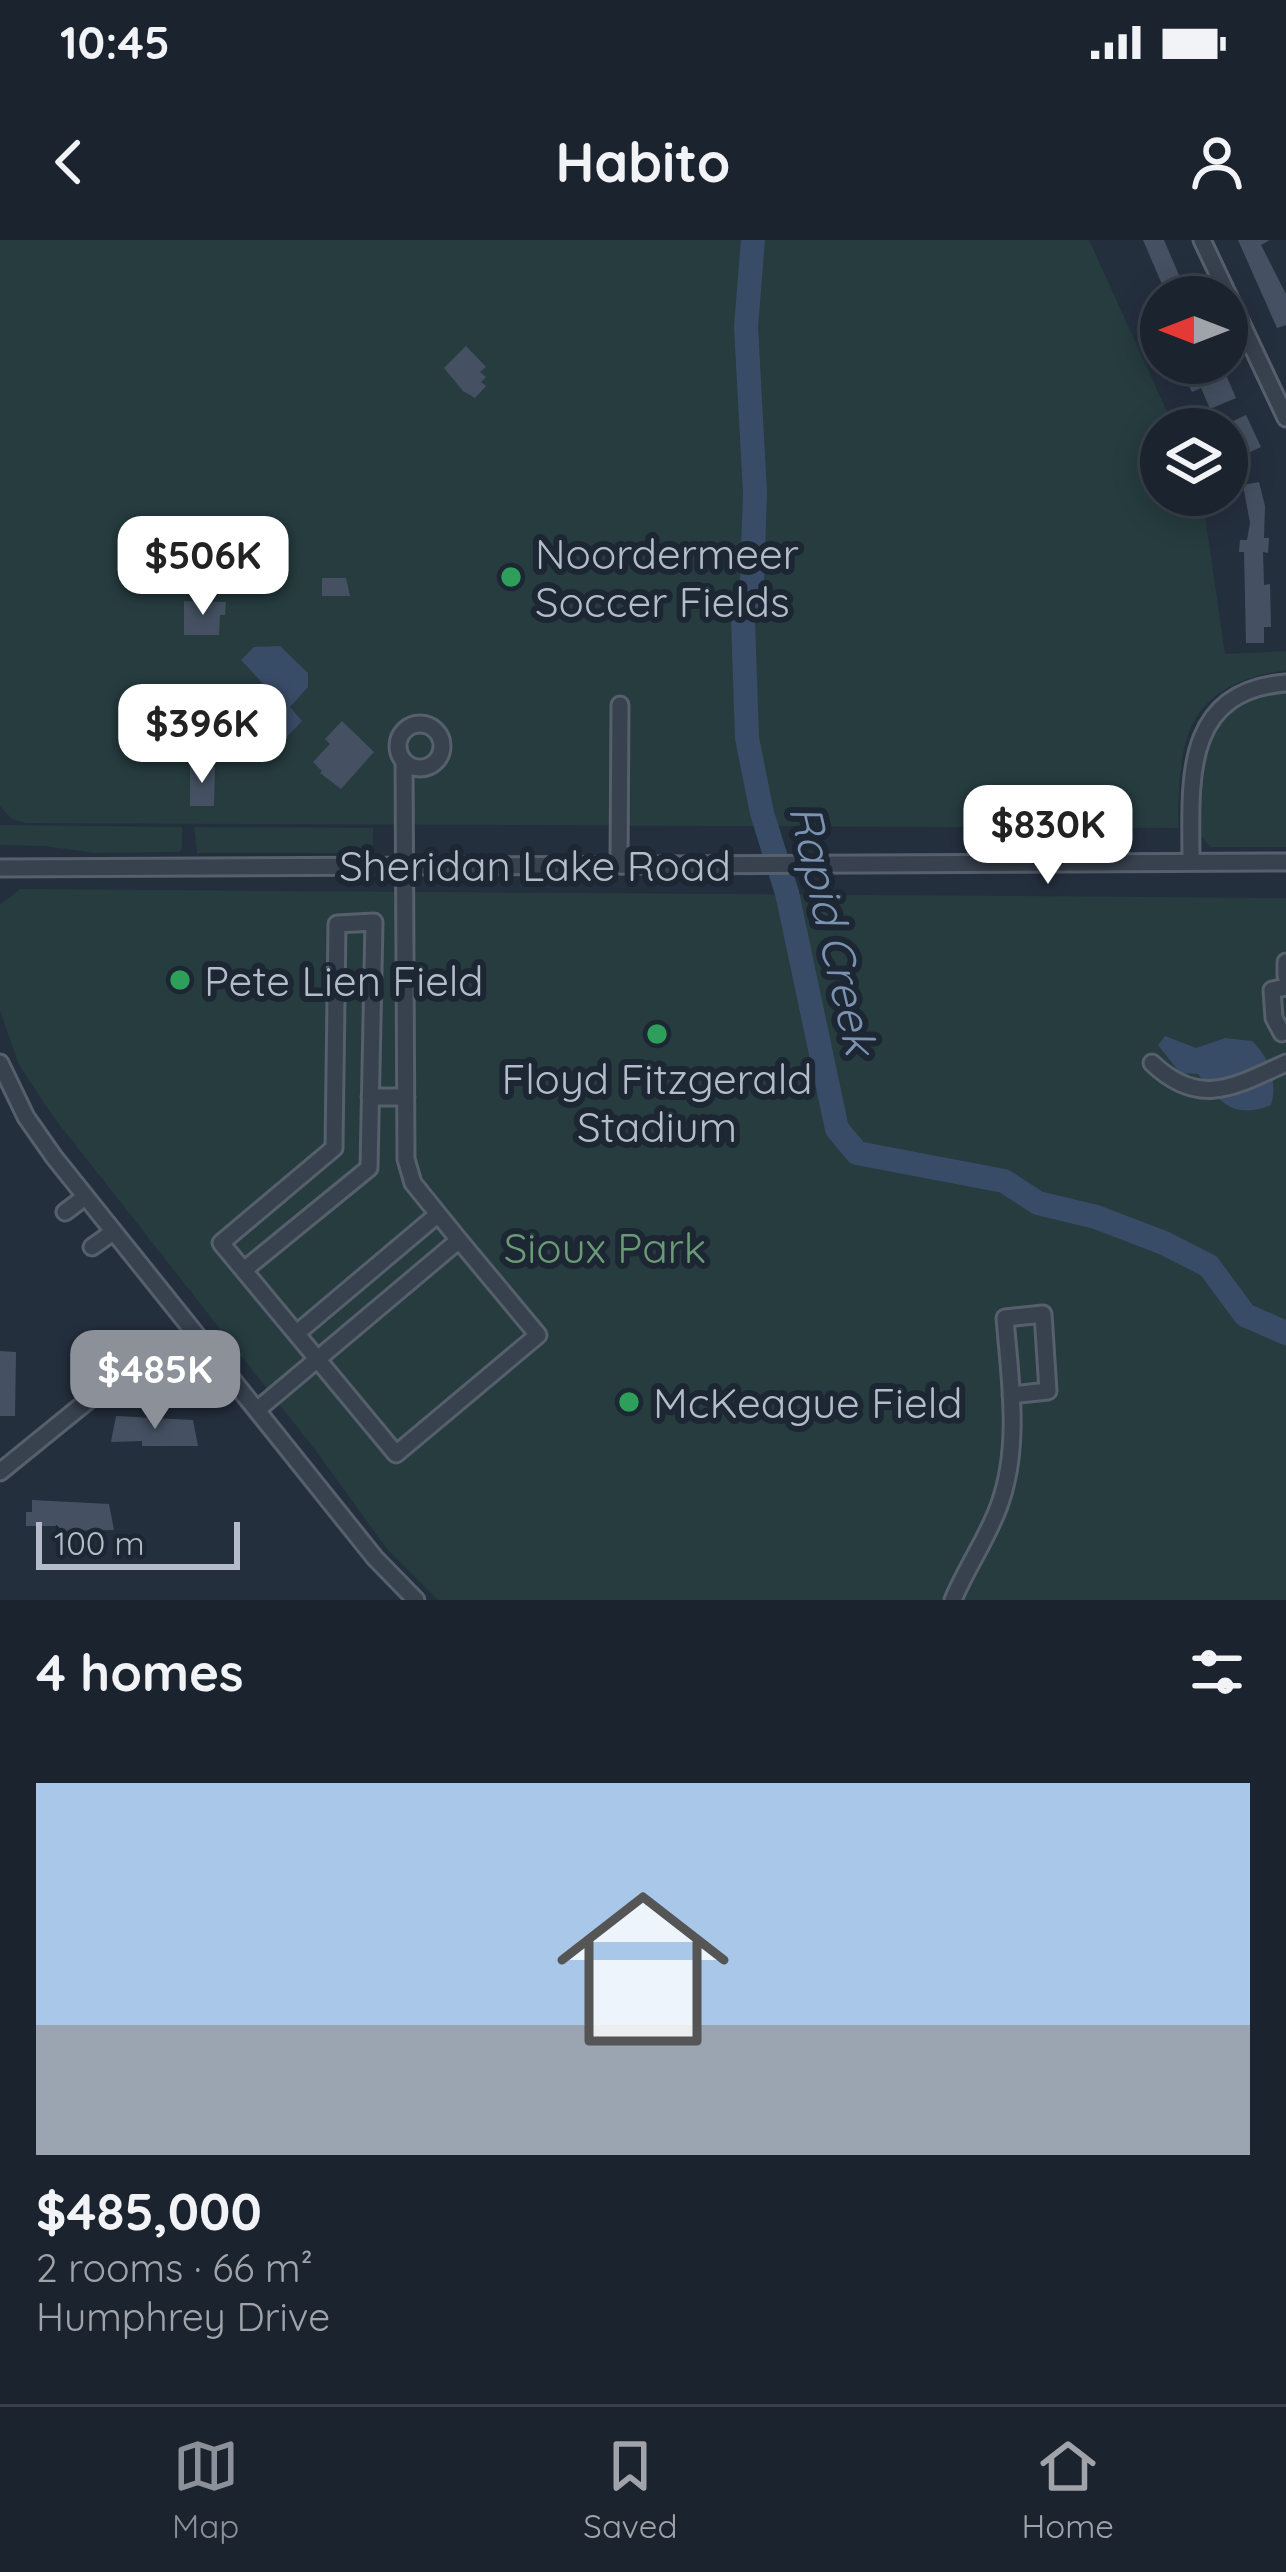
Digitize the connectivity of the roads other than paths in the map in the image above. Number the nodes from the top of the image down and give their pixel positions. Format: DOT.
graph roads {
  1 [pos="1202,240"];
  2 [pos="1286,418"];
  3 [pos="1286,683"];
  4 [pos="620,705"];
  5 [pos="404,761"];
  6 [pos="1191,861"];
  7 [pos="1286,862"];
  8 [pos="620,865"];
  9 [pos="406,866"];
  10 [pos="0,868"];
  11 [pos="1286,962"];
  12 [pos="1286,976"];
  13 [pos="1286,988"];
  14 [pos="372,1009"];
  15 [pos="406,1010"];
  16 [pos="1282,1033"];
  17 [pos="0,1063"];
  18 [pos="1152,1063"];
  19 [pos="1286,1063"];
  20 [pos="370,1096"];
  21 [pos="406,1097"];
  22 [pos="85,1197"];
  23 [pos="64,1212"];
  24 [pos="437,1215"];
  25 [pos="112,1232"];
  26 [pos="459,1240"];
  27 [pos="92,1246"];
  28 [pos="244,1270"];
  29 [pos="297,1333"];
  30 [pos="319,1359"];
  31 [pos="112,1382"];
  32 [pos="1011,1395"];
  33 [pos="256,1410"];
  34 [pos="0,1472"];
  35 [pos="416,1600"];
  36 [pos="953,1600"];
  1 -- 2 [label="street"];
  3 -- 6 [label="street"];
  4 -- 8 [label="street"];
  5 -- 9 [label="street"];
  6 -- 7 [label="street, Sheridan Lake Road"];
  6 -- 8 [label="street, Sheridan Lake Road"];
  8 -- 9 [label="street, Sheridan Lake Road"];
  9 -- 10 [label="street, Sheridan Lake Road"];
  9 -- 15 [label="street"];
  11 -- 12 [label="street"];
  13 -- 16 [label="street"];
  14 -- 15 [label="street"];
  14 -- 20 [label="street"];
  14 -- 28 [label="street"];
  15 -- 21 [label="street"];
  17 -- 22 [label="street"];
  18 -- 19 [label="street"];
  20 -- 21 [label="street"];
  20 -- 28 [label="street"];
  21 -- 24 [label="street"];
  22 -- 23 [label="street"];
  22 -- 25 [label="street"];
  24 -- 26 [label="street"];
  24 -- 29 [label="street"];
  25 -- 27 [label="street"];
  25 -- 33 [label="street"];
  26 -- 30 [label="street"];
  26 -- 30 [label="street"];
  28 -- 29 [label="street"];
  29 -- 30 [label="street"];
  30 -- 33 [label="street"];
  31 -- 34 [label="street"];
  32 -- 32 [label="street"];
  32 -- 36 [label="street"];
  33 -- 35 [label="street"];
}
